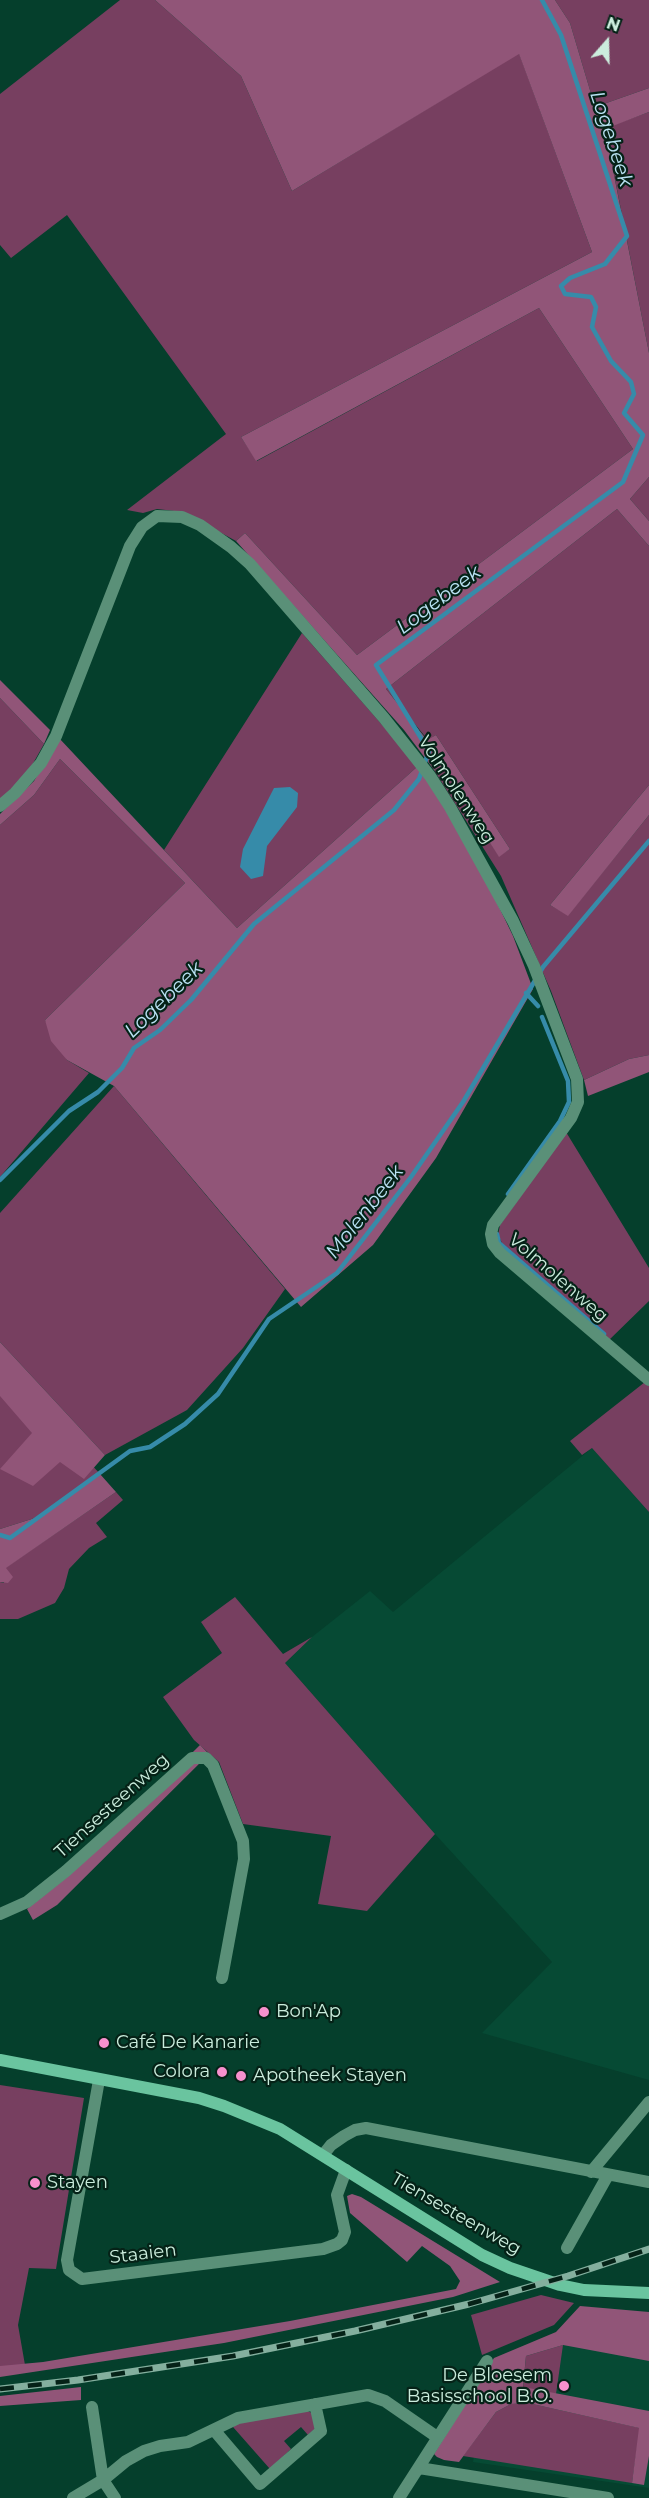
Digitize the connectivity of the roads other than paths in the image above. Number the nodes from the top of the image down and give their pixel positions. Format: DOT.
graph roads {
  1 [pos="0,806"];
  2 [pos="649,1380"];
  3 [pos="0,1914"];
  4 [pos="222,1978"];
  5 [pos="0,2060"];
  6 [pos="99,2080"];
  7 [pos="649,2102"];
  8 [pos="323,2155"];
  9 [pos="346,2170"];
  10 [pos="591,2172"];
  11 [pos="608,2175"];
  12 [pos="649,2182"];
  13 [pos="567,2248"];
  14 [pos="649,2293"];
  15 [pos="487,2361"];
  16 [pos="315,2404"];
  17 [pos="92,2406"];
  18 [pos="214,2430"];
  19 [pos="436,2437"];
  20 [pos="418,2468"];
  21 [pos="103,2480"];
  22 [pos="73,2498"];
  23 [pos="115,2498"];
  24 [pos="399,2498"];
  25 [pos="608,2498"];
  1 -- 2 [label="street, Volmolenweg"];
  3 -- 4 [label="street, Tiensesteenweg"];
  5 -- 6 [label="main road, Tiensesteenweg"];
  6 -- 8 [label="main road, Tiensesteenweg"];
  6 -- 9 [label="street, Staaien"];
  7 -- 10 [label="street"];
  8 -- 9 [label="main road, Tiensesteenweg"];
  8 -- 10 [label="street"];
  9 -- 14 [label="main road, Tiensesteenweg"];
  10 -- 11 [label="street"];
  11 -- 12 [label="street"];
  11 -- 13 [label="street"];
  15 -- 19 [label="street"];
  16 -- 18 [label="street"];
  16 -- 18 [label="street"];
  16 -- 19 [label="street"];
  17 -- 21 [label="street"];
  18 -- 21 [label="street"];
  19 -- 20 [label="street"];
  20 -- 24 [label="street"];
  20 -- 25 [label="street"];
  21 -- 22 [label="street"];
  21 -- 23 [label="street"];
}
